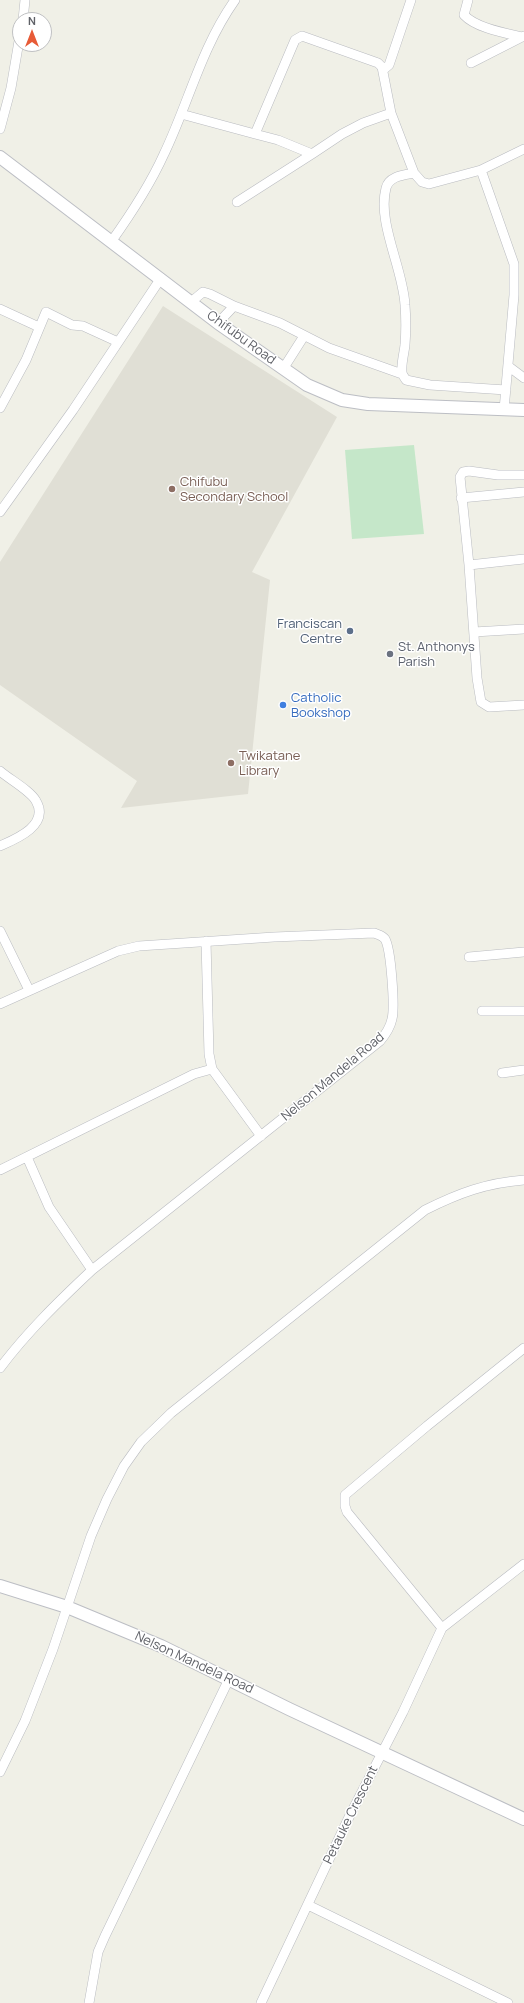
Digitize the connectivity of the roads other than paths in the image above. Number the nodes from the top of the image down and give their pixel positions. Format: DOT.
graph roads {
  1 [pos="26,0"];
  2 [pos="235,0"];
  3 [pos="411,0"];
  4 [pos="468,0"];
  5 [pos="24,12"];
  6 [pos="523,36"];
  7 [pos="17,52"];
  8 [pos="471,63"];
  9 [pos="383,70"];
  10 [pos="390,112"];
  11 [pos="181,114"];
  12 [pos="0,129"];
  13 [pos="255,134"];
  14 [pos="524,149"];
  15 [pos="312,154"];
  16 [pos="0,156"];
  17 [pos="481,170"];
  18 [pos="414,173"];
  19 [pos="237,202"];
  20 [pos="111,242"];
  21 [pos="161,278"];
  22 [pos="191,302"];
  23 [pos="234,306"];
  24 [pos="0,310"];
  25 [pos="218,323"];
  26 [pos="39,327"];
  27 [pos="304,336"];
  28 [pos="118,342"];
  29 [pos="508,366"];
  30 [pos="284,369"];
  31 [pos="402,374"];
  32 [pos="524,378"];
  33 [pos="506,390"];
  34 [pos="0,408"];
  35 [pos="504,410"];
  36 [pos="524,410"];
  37 [pos="524,475"];
  38 [pos="524,492"];
  39 [pos="461,498"];
  40 [pos="0,512"];
  41 [pos="524,559"];
  42 [pos="469,565"];
  43 [pos="524,629"];
  44 [pos="474,632"];
  45 [pos="524,705"];
  46 [pos="0,771"];
  47 [pos="0,846"];
  48 [pos="0,931"];
  49 [pos="206,942"];
  50 [pos="524,952"];
  51 [pos="469,957"];
  52 [pos="29,990"];
  53 [pos="0,1004"];
  54 [pos="482,1011"];
  55 [pos="524,1011"];
  56 [pos="212,1069"];
  57 [pos="524,1070"];
  58 [pos="502,1073"];
  59 [pos="261,1136"];
  60 [pos="27,1157"];
  61 [pos="0,1170"];
  62 [pos="524,1180"];
  63 [pos="92,1270"];
  64 [pos="524,1348"];
  65 [pos="0,1368"];
  66 [pos="524,1564"];
  67 [pos="0,1586"];
  68 [pos="67,1607"];
  69 [pos="442,1628"];
  70 [pos="229,1679"];
  71 [pos="0,1749"];
  72 [pos="9,1752"];
  73 [pos="382,1752"];
  74 [pos="0,1772"];
  75 [pos="524,1819"];
  76 [pos="308,1904"];
  77 [pos="89,2003"];
  78 [pos="262,2003"];
  79 [pos="508,2003"];
  1 -- 5 [label="street"];
  2 -- 11 [label="street"];
  3 -- 9 [label="street"];
  4 -- 6 [label="street"];
  6 -- 8 [label="street"];
  7 -- 12 [label="street"];
  9 -- 10 [label="street"];
  9 -- 13 [label="street"];
  10 -- 15 [label="street"];
  10 -- 18 [label="street"];
  11 -- 13 [label="street"];
  11 -- 20 [label="street"];
  13 -- 15 [label="street"];
  14 -- 17 [label="street"];
  15 -- 19 [label="street"];
  16 -- 20 [label="main road, Chifubu Road"];
  17 -- 18 [label="street"];
  17 -- 29 [label="street"];
  18 -- 31 [label="street"];
  20 -- 21 [label="main road, Chifubu Road"];
  21 -- 22 [label="main road, Chifubu Road"];
  21 -- 28 [label="street"];
  22 -- 23 [label="street"];
  22 -- 25 [label="main road, Chifubu Road"];
  23 -- 25 [label="street"];
  23 -- 27 [label="street"];
  24 -- 26 [label="street"];
  25 -- 30 [label="main road, Chifubu Road"];
  26 -- 28 [label="street"];
  26 -- 34 [label="street"];
  27 -- 30 [label="street"];
  27 -- 31 [label="street"];
  28 -- 40 [label="street"];
  29 -- 32 [label="street"];
  29 -- 33 [label="street"];
  30 -- 35 [label="main road, Chifubu Road"];
  31 -- 33 [label="street"];
  33 -- 35 [label="street"];
  35 -- 36 [label="main road, Chifubu Road"];
  37 -- 39 [label="street"];
  38 -- 39 [label="street"];
  39 -- 42 [label="street"];
  41 -- 42 [label="street"];
  42 -- 44 [label="street"];
  43 -- 44 [label="street"];
  44 -- 45 [label="street"];
  46 -- 47 [label="street"];
  48 -- 52 [label="street"];
  49 -- 52 [label="street, Nelson Mandela Road"];
  49 -- 56 [label="street"];
  49 -- 59 [label="street, Nelson Mandela Road"];
  50 -- 51 [label="street"];
  52 -- 53 [label="street, Nelson Mandela Road"];
  54 -- 55 [label="street"];
  56 -- 59 [label="street"];
  56 -- 60 [label="street"];
  57 -- 58 [label="street"];
  59 -- 63 [label="street, Nelson Mandela Road"];
  60 -- 61 [label="street"];
  60 -- 63 [label="street"];
  62 -- 68 [label="street"];
  63 -- 65 [label="street, Nelson Mandela Road"];
  64 -- 69 [label="street"];
  66 -- 69 [label="street"];
  67 -- 68 [label="main road, Nelson Mandela Road"];
  68 -- 70 [label="main road, Nelson Mandela Road"];
  68 -- 72 [label="street"];
  69 -- 73 [label="street, Petauke Crescent"];
  70 -- 73 [label="main road, Nelson Mandela Road"];
  70 -- 77 [label="street"];
  71 -- 72 [label="street"];
  72 -- 74 [label="street"];
  73 -- 75 [label="main road, Nelson Mandela Road"];
  73 -- 76 [label="street, Petauke Crescent"];
  76 -- 78 [label="street, Petauke Crescent"];
  76 -- 79 [label="street"];
}
